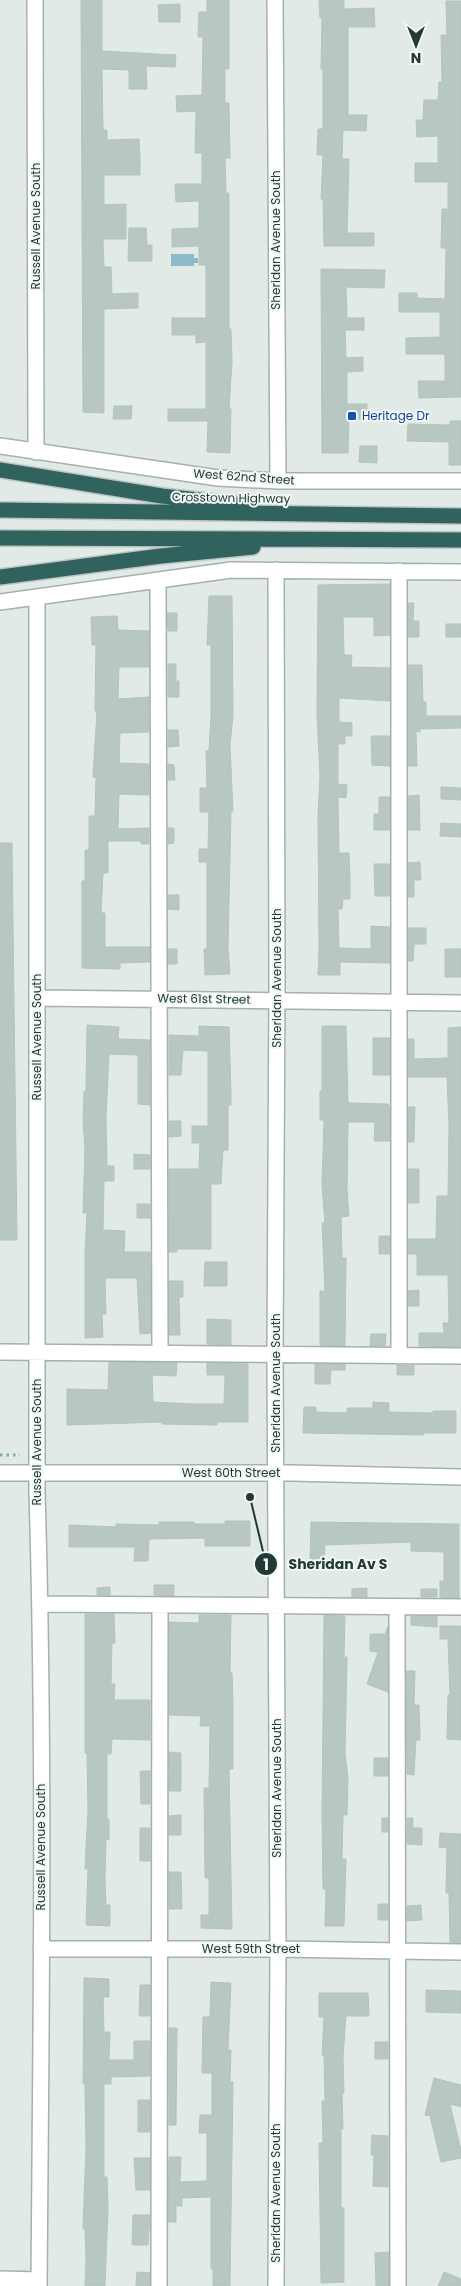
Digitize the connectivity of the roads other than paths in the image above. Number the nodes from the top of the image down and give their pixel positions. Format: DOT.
graph roads {
  1 [pos="35,0"];
  2 [pos="275,0"];
  3 [pos="0,446"];
  4 [pos="36,452"];
  5 [pos="0,470"];
  6 [pos="278,481"];
  7 [pos="461,481"];
  8 [pos="0,510"];
  9 [pos="328,515"];
  10 [pos="461,516"];
  11 [pos="0,538"];
  12 [pos="334,538"];
  13 [pos="461,540"];
  14 [pos="276,570"];
  15 [pos="399,571"];
  16 [pos="461,572"];
  17 [pos="0,577"];
  18 [pos="158,580"];
  19 [pos="37,597"];
  20 [pos="0,602"];
  21 [pos="37,998"];
  22 [pos="159,998"];
  23 [pos="277,1000"];
  24 [pos="398,1003"];
  25 [pos="461,1003"];
  26 [pos="0,1352"];
  27 [pos="37,1353"];
  28 [pos="160,1353"];
  29 [pos="275,1355"];
  30 [pos="399,1356"];
  31 [pos="461,1356"];
  32 [pos="0,1473"];
  33 [pos="38,1473"];
  34 [pos="277,1473"];
  35 [pos="461,1477"];
  36 [pos="40,1604"];
  37 [pos="160,1605"];
  38 [pos="277,1606"];
  39 [pos="397,1607"];
  40 [pos="461,1607"];
  41 [pos="41,1949"];
  42 [pos="159,1949"];
  43 [pos="278,1949"];
  44 [pos="398,1951"];
  45 [pos="461,1952"];
  46 [pos="0,2279"];
  47 [pos="39,2283"];
  48 [pos="159,2286"];
  49 [pos="276,2286"];
  50 [pos="398,2286"];
  1 -- 4 [label="street, Russell Avenue South"];
  2 -- 6 [label="street, Sheridan Avenue South"];
  3 -- 4 [label="street, West 62nd Street"];
  4 -- 6 [label="street, West 62nd Street"];
  5 -- 9 [label="highway"];
  6 -- 7 [label="street, West 62nd Street"];
  8 -- 9 [label="highway, Crosstown Highway"];
  9 -- 10 [label="highway, Crosstown Highway"];
  11 -- 12 [label="highway"];
  12 -- 13 [label="highway"];
  12 -- 17 [label="highway"];
  14 -- 15 [label="street"];
  14 -- 18 [label="street"];
  14 -- 23 [label="street, Sheridan Avenue South"];
  15 -- 16 [label="street"];
  15 -- 24 [label="street"];
  18 -- 19 [label="street"];
  18 -- 22 [label="street"];
  19 -- 20 [label="street"];
  19 -- 21 [label="street, Russell Avenue South"];
  21 -- 22 [label="street, West 61st Street"];
  21 -- 27 [label="street, Russell Avenue South"];
  22 -- 23 [label="street, West 61st Street"];
  22 -- 28 [label="street"];
  23 -- 24 [label="street, West 61st Street"];
  23 -- 29 [label="street, Sheridan Avenue South"];
  24 -- 25 [label="street, West 61st Street"];
  24 -- 30 [label="street"];
  26 -- 27 [label="street"];
  27 -- 28 [label="street"];
  27 -- 33 [label="street, Russell Avenue South"];
  28 -- 29 [label="street"];
  29 -- 30 [label="street"];
  29 -- 34 [label="street, Sheridan Avenue South"];
  30 -- 31 [label="street"];
  32 -- 33 [label="street, West 60th Street"];
  33 -- 34 [label="street, West 60th Street"];
  33 -- 36 [label="street, Russell Avenue South"];
  34 -- 35 [label="street, West 60th Street"];
  34 -- 38 [label="street, Sheridan Avenue South"];
  36 -- 37 [label="street"];
  36 -- 41 [label="street, Russell Avenue South"];
  37 -- 38 [label="street"];
  37 -- 42 [label="street"];
  38 -- 39 [label="street"];
  38 -- 43 [label="street, Sheridan Avenue South"];
  39 -- 40 [label="street"];
  39 -- 44 [label="street"];
  41 -- 42 [label="street, West 59th Street"];
  41 -- 47 [label="street, Russell Avenue South"];
  42 -- 43 [label="street, West 59th Street"];
  42 -- 48 [label="street"];
  43 -- 44 [label="street, West 59th Street"];
  43 -- 49 [label="street, Sheridan Avenue South"];
  44 -- 45 [label="street, West 59th Street"];
  44 -- 50 [label="street"];
  46 -- 47 [label="street"];
}
